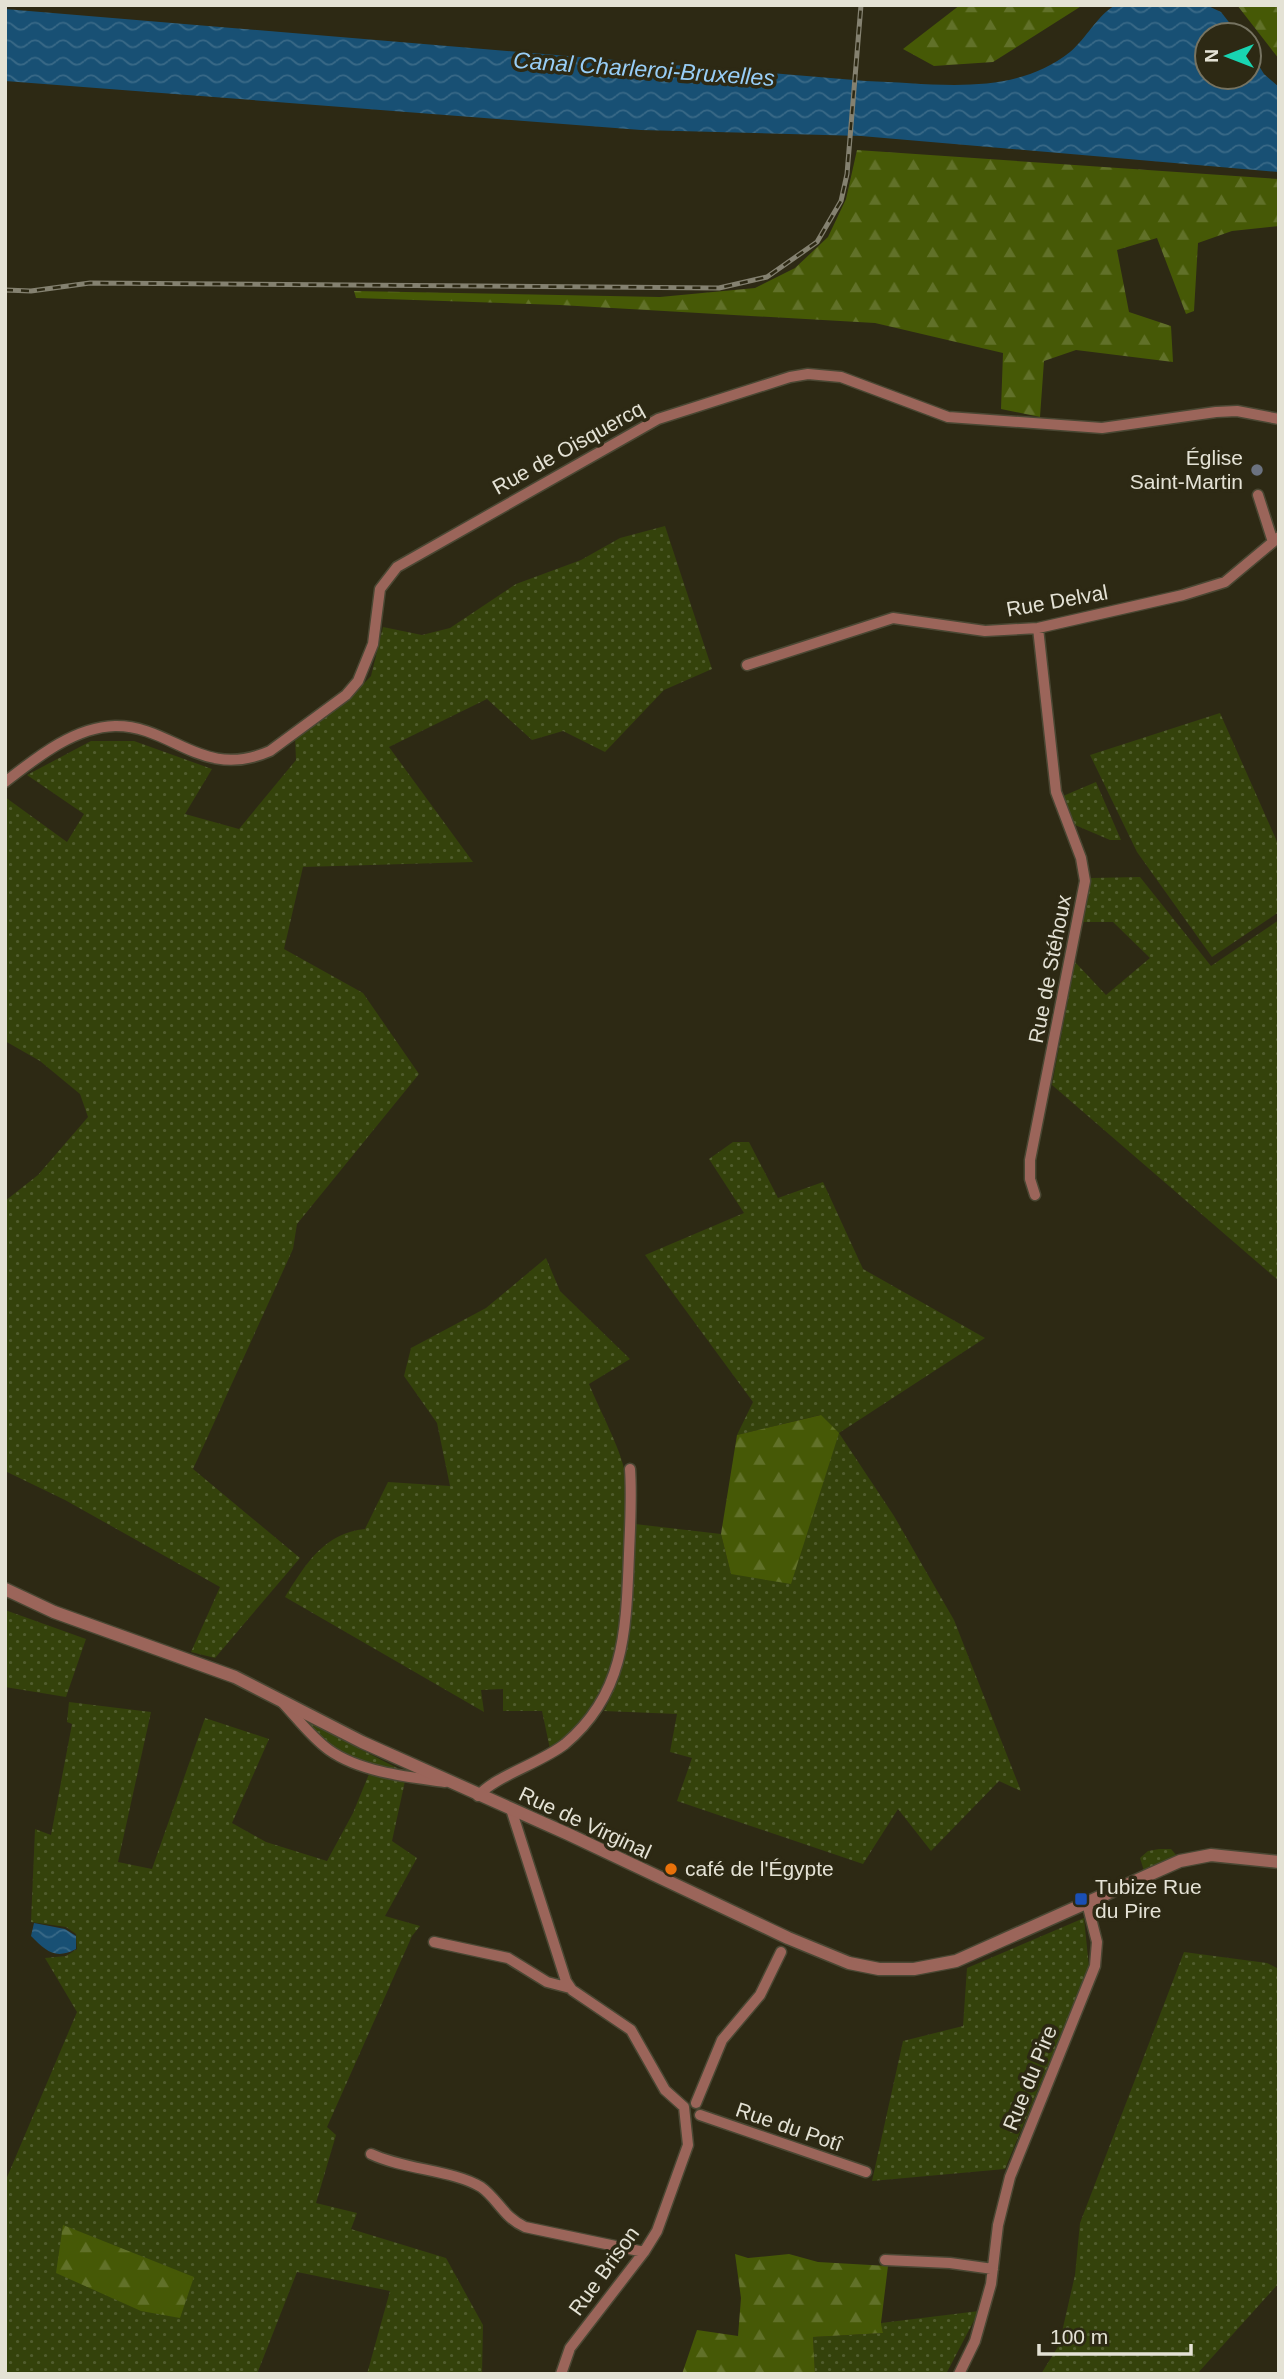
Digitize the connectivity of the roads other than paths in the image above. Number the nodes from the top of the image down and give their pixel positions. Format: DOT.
graph roads {
  1 [pos="1279,419"];
  2 [pos="1258,495"];
  3 [pos="1276,540"];
  4 [pos="1038,628"];
  5 [pos="747,666"];
  6 [pos="5,782"];
  7 [pos="1035,1195"];
  8 [pos="630,1469"];
  9 [pos="5,1589"];
  10 [pos="279,1698"];
  11 [pos="451,1783"];
  12 [pos="478,1796"];
  13 [pos="511,1809"];
  14 [pos="1279,1862"];
  15 [pos="1087,1903"];
  16 [pos="435,1942"];
  17 [pos="781,1952"];
  18 [pos="570,1988"];
  19 [pos="696,2103"];
  20 [pos="685,2112"];
  21 [pos="700,2115"];
  22 [pos="371,2154"];
  23 [pos="866,2172"];
  24 [pos="645,2252"];
  25 [pos="885,2260"];
  26 [pos="993,2269"];
  27 [pos="561,2374"];
  28 [pos="959,2374"];
  1 -- 6 [label="street, Rue de Oisquercq"];
  2 -- 3 [label="street"];
  3 -- 4 [label="street, Rue Delval"];
  4 -- 5 [label="street, Rue Delval"];
  4 -- 7 [label="street, Rue de Stéhoux"];
  8 -- 12 [label="street"];
  9 -- 10 [label="street, Rue de Virginal"];
  10 -- 11 [label="street, Rue de Virginal"];
  10 -- 11 [label="street"];
  11 -- 12 [label="street, Rue de Virginal"];
  12 -- 13 [label="street, Rue de Virginal"];
  13 -- 15 [label="street, Rue de Virginal"];
  13 -- 18 [label="street"];
  14 -- 15 [label="street, Rue de Virginal"];
  15 -- 26 [label="street, Rue du Pire"];
  16 -- 18 [label="street"];
  17 -- 19 [label="street"];
  18 -- 20 [label="street"];
  19 -- 20 [label="street"];
  19 -- 21 [label="street"];
  20 -- 21 [label="street, Rue du Potî"];
  20 -- 24 [label="street, Rue Brison"];
  21 -- 23 [label="street, Rue du Potî"];
  22 -- 24 [label="street"];
  24 -- 27 [label="street, Rue Brison"];
  25 -- 26 [label="street"];
  26 -- 28 [label="street, Rue du Pire"];
}
